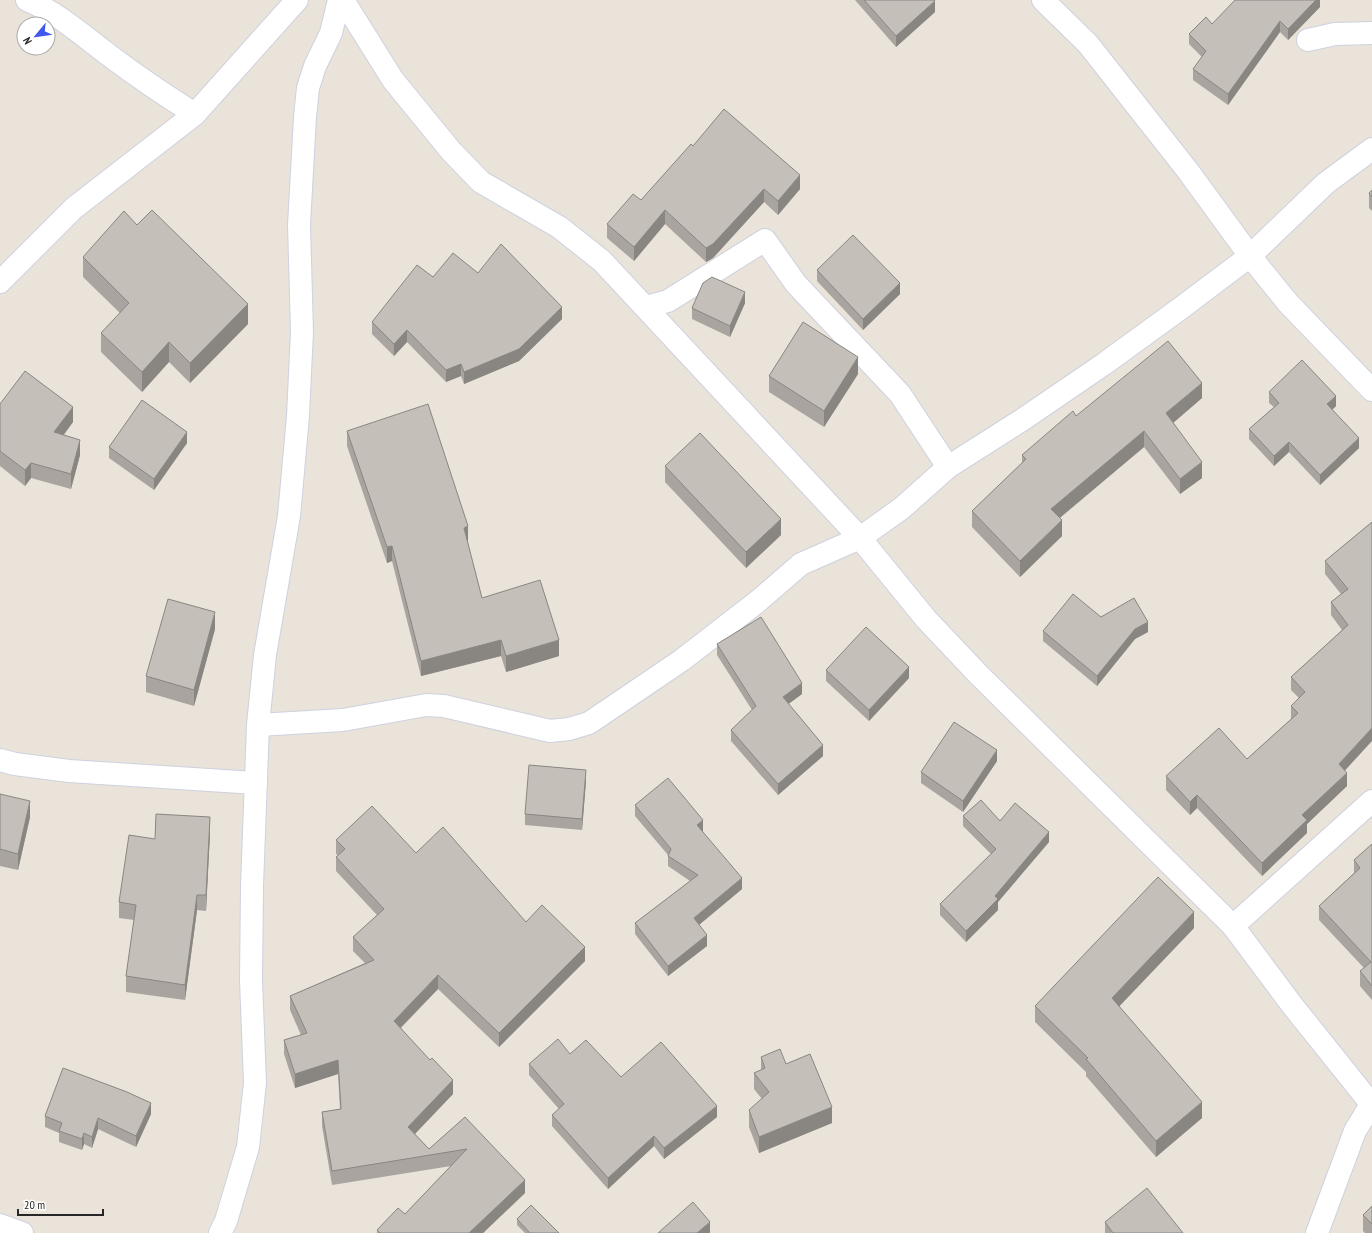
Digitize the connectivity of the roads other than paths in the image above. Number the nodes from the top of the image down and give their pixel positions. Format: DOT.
graph roads {
  1 [pos="27,0"];
  2 [pos="297,0"];
  3 [pos="339,0"];
  4 [pos="343,0"];
  5 [pos="1043,0"];
  6 [pos="1372,33"];
  7 [pos="1308,40"];
  8 [pos="195,114"];
  9 [pos="1372,149"];
  10 [pos="1250,256"];
  11 [pos="8,259"];
  12 [pos="0,282"];
  13 [pos="646,307"];
  14 [pos="1372,390"];
  15 [pos="948,467"];
  16 [pos="860,538"];
  17 [pos="258,725"];
  18 [pos="0,760"];
  19 [pos="256,783"];
  20 [pos="1372,801"];
  21 [pos="1233,926"];
  22 [pos="1372,1104"];
  23 [pos="0,1225"];
  24 [pos="228,1229"];
  25 [pos="22,1233"];
  26 [pos="1317,1233"];
  1 -- 8 [label="street"];
  2 -- 8 [label="street"];
  3 -- 17 [label="street"];
  4 -- 13 [label="street"];
  5 -- 10 [label="street"];
  6 -- 7 [label="street"];
  8 -- 11 [label="street"];
  9 -- 10 [label="street"];
  10 -- 14 [label="street"];
  10 -- 15 [label="street"];
  11 -- 12 [label="street"];
  13 -- 15 [label="street"];
  13 -- 16 [label="street"];
  15 -- 16 [label="street"];
  16 -- 17 [label="street"];
  16 -- 21 [label="street"];
  17 -- 19 [label="street"];
  18 -- 19 [label="street"];
  19 -- 24 [label="street"];
  20 -- 21 [label="street"];
  21 -- 22 [label="street"];
  22 -- 26 [label="street"];
  23 -- 25 [label="street"];
}
